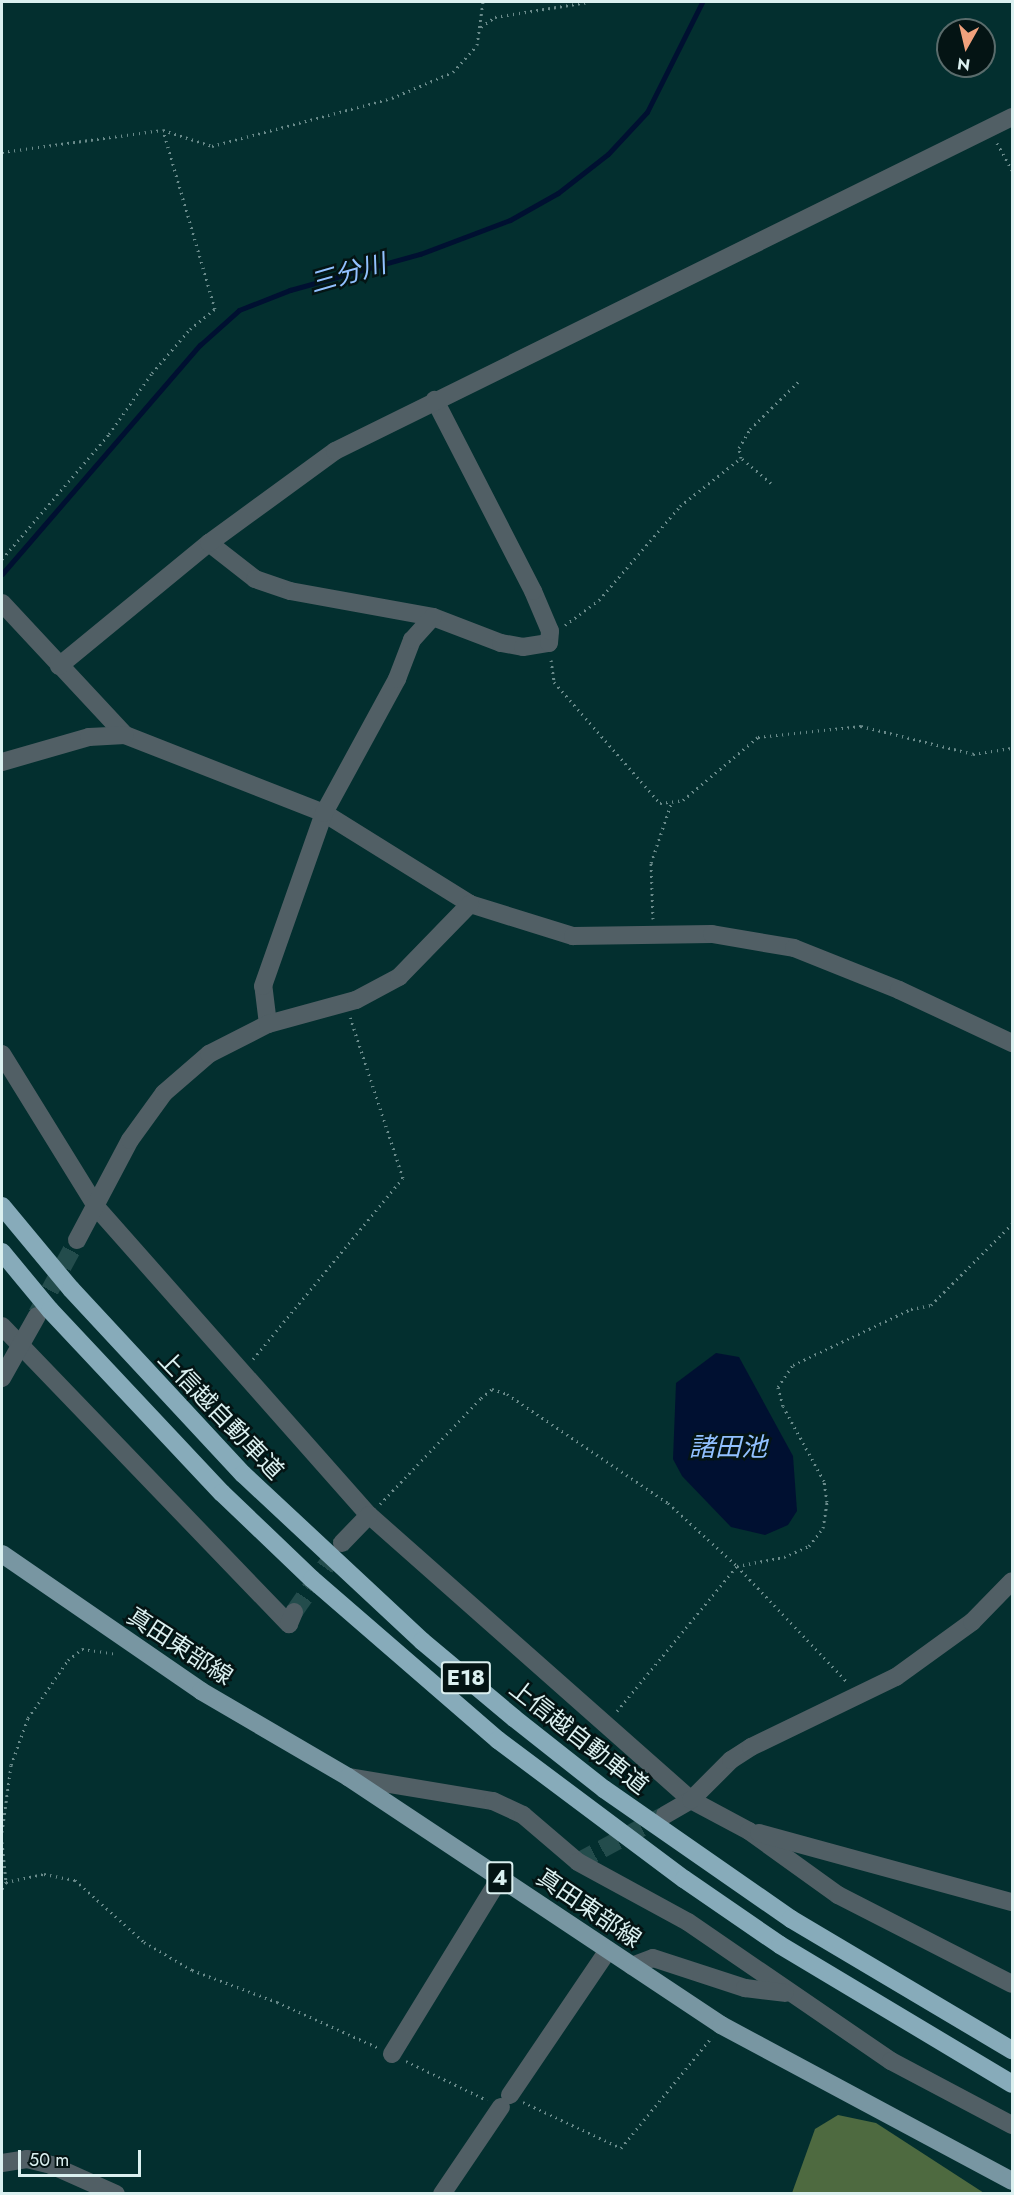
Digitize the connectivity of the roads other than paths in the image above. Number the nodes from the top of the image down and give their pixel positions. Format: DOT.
graph roads {
  1 [pos="1012,117"];
  2 [pos="435,400"];
  3 [pos="209,543"];
  4 [pos="2,603"];
  5 [pos="433,617"];
  6 [pos="59,666"];
  7 [pos="125,735"];
  8 [pos="2,762"];
  9 [pos="324,813"];
  10 [pos="470,904"];
  11 [pos="268,1024"];
  12 [pos="1012,1044"];
  13 [pos="2,1053"];
  14 [pos="2,1206"];
  15 [pos="97,1209"];
  16 [pos="77,1240"];
  17 [pos="2,1252"];
  18 [pos="37,1316"];
  19 [pos="2,1326"];
  20 [pos="20,1345"];
  21 [pos="2,1378"];
  22 [pos="369,1515"];
  23 [pos="342,1543"];
  24 [pos="2,1554"];
  25 [pos="1012,1581"];
  26 [pos="294,1612"];
  27 [pos="348,1777"];
  28 [pos="691,1800"];
  29 [pos="665,1815"];
  30 [pos="749,1831"];
  31 [pos="500,1878"];
  32 [pos="1012,1902"];
  33 [pos="608,1950"];
  34 [pos="632,1966"];
  35 [pos="1012,1984"];
  36 [pos="791,1994"];
  37 [pos="1012,2050"];
  38 [pos="392,2054"];
  39 [pos="1012,2084"];
  40 [pos="1012,2126"];
  41 [pos="2,2163"];
  42 [pos="1012,2181"];
  43 [pos="116,2193"];
  44 [pos="442,2193"];
  1 -- 2 [label="street"];
  2 -- 3 [label="street"];
  2 -- 5 [label="street"];
  3 -- 5 [label="street"];
  3 -- 6 [label="street"];
  4 -- 6 [label="street"];
  5 -- 9 [label="street"];
  6 -- 7 [label="street"];
  7 -- 8 [label="street"];
  7 -- 9 [label="street"];
  9 -- 10 [label="street"];
  9 -- 11 [label="street"];
  10 -- 11 [label="street"];
  10 -- 12 [label="street"];
  11 -- 15 [label="street"];
  13 -- 15 [label="street"];
  14 -- 37 [label="highway, 上信越自動車道 / E18"];
  15 -- 16 [label="street"];
  15 -- 22 [label="street"];
  17 -- 39 [label="highway, 上信越自動車道 / E18"];
  18 -- 20 [label="street"];
  19 -- 20 [label="street"];
  20 -- 21 [label="street"];
  20 -- 26 [label="street"];
  22 -- 23 [label="street"];
  22 -- 28 [label="street"];
  24 -- 27 [label="main road, 真田東部線 / 4"];
  25 -- 28 [label="street"];
  27 -- 31 [label="main road, 真田東部線 / 4"];
  27 -- 36 [label="street"];
  28 -- 29 [label="street"];
  28 -- 30 [label="street"];
  30 -- 32 [label="street"];
  30 -- 35 [label="street"];
  31 -- 33 [label="main road, 真田東部線 / 4"];
  31 -- 38 [label="street"];
  33 -- 34 [label="main road, 真田東部線 / 4"];
  33 -- 44 [label="street"];
  34 -- 36 [label="street"];
  34 -- 42 [label="main road, 真田東部線 / 4"];
  36 -- 40 [label="street"];
  41 -- 43 [label="street"];
}
